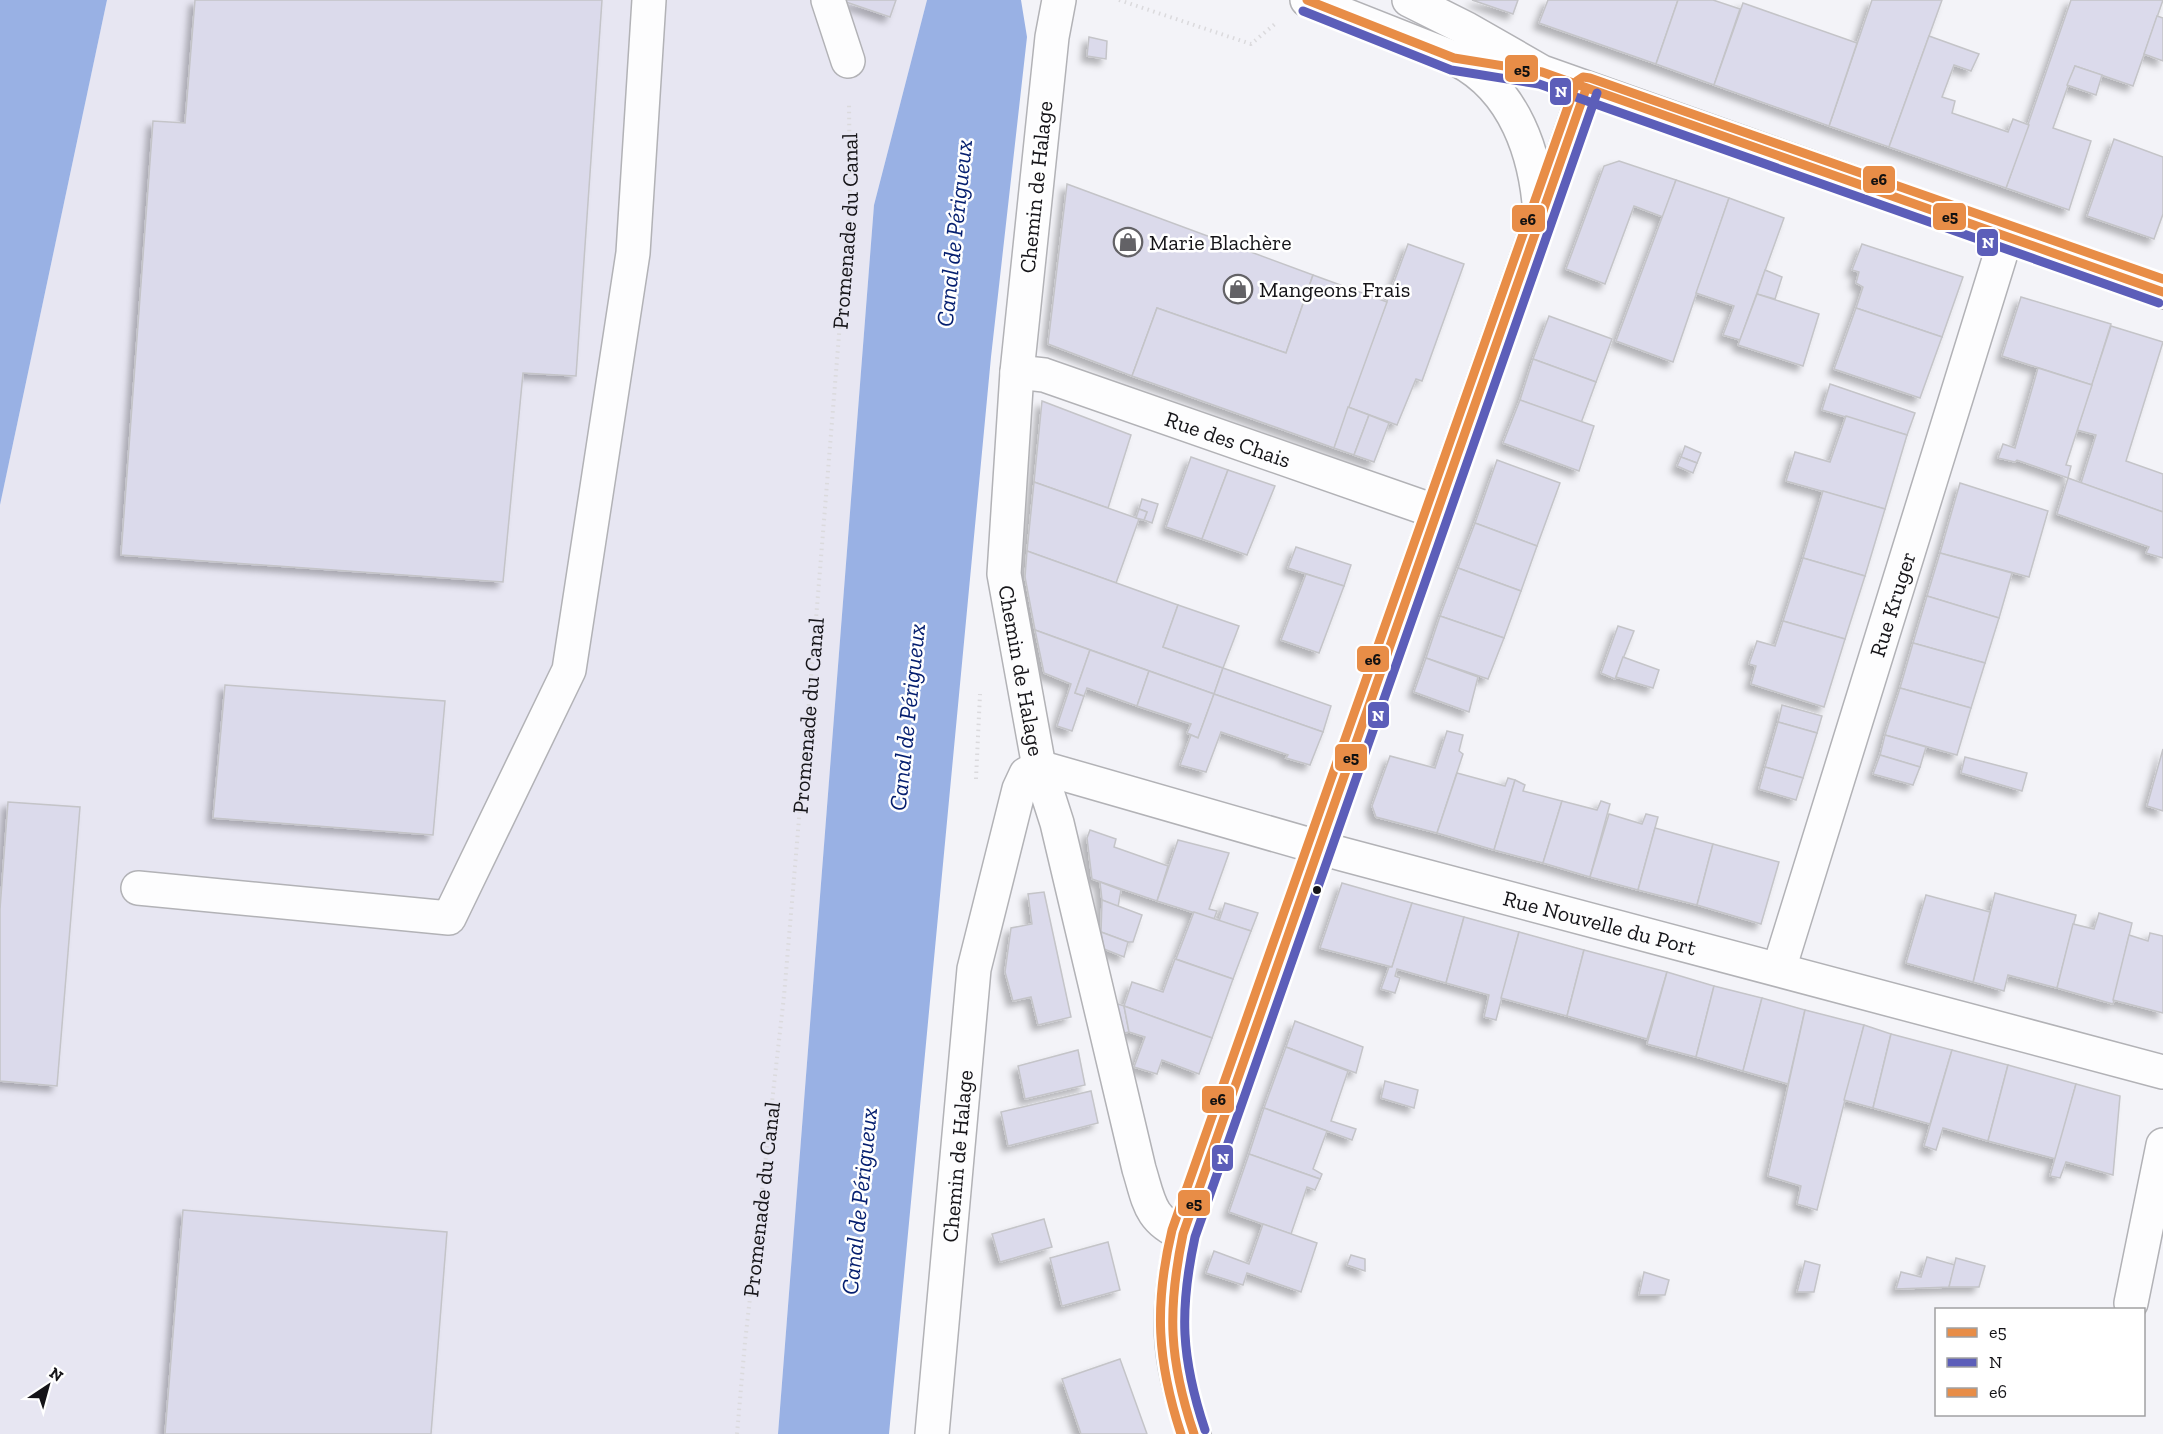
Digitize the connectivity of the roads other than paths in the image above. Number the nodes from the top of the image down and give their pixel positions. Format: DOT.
graph roads {
  1 [pos="649,0"];
  2 [pos="828,0"];
  3 [pos="1059,0"];
  4 [pos="1409,0"];
  5 [pos="1294,8"];
  6 [pos="1454,58"];
  7 [pos="848,61"];
  8 [pos="1542,72"];
  9 [pos="1586,89"];
  10 [pos="1540,222"];
  11 [pos="2006,237"];
  12 [pos="2163,292"];
  13 [pos="1017,372"];
  14 [pos="1437,512"];
  15 [pos="1039,767"];
  16 [pos="1318,848"];
  17 [pos="138,888"];
  18 [pos="1779,969"];
  19 [pos="2163,1072"];
  20 [pos="2163,1145"];
  21 [pos="1183,1234"];
  22 [pos="2130,1303"];
  23 [pos="932,1434"];
  24 [pos="1194,1434"];
  1 -- 17 [label="street"];
  2 -- 7 [label="street"];
  3 -- 13 [label="street, Chemin de Halage"];
  4 -- 8 [label="street"];
  5 -- 6 [label="street"];
  6 -- 8 [label="street"];
  6 -- 10 [label="street"];
  8 -- 9 [label="street"];
  9 -- 10 [label="street"];
  9 -- 11 [label="street"];
  10 -- 14 [label="street"];
  11 -- 12 [label="street"];
  11 -- 18 [label="street, Rue Kruger"];
  13 -- 14 [label="street, Rue des Chais"];
  13 -- 15 [label="street, Chemin de Halage"];
  14 -- 16 [label="street"];
  15 -- 16 [label="street, Rue Nouvelle du Port"];
  15 -- 21 [label="street"];
  15 -- 23 [label="street, Chemin de Halage"];
  16 -- 18 [label="street, Rue Nouvelle du Port"];
  16 -- 21 [label="street"];
  18 -- 19 [label="street, Rue Nouvelle du Port"];
  20 -- 22 [label="street"];
  21 -- 24 [label="street"];
}
